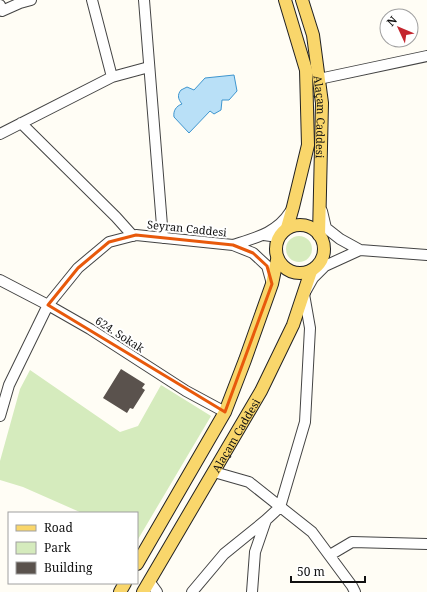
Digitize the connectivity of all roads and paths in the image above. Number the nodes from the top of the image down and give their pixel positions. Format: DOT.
graph roads {
  1 [pos="32,0"];
  2 [pos="92,0"];
  3 [pos="144,0"];
  4 [pos="286,0"];
  5 [pos="302,0"];
  6 [pos="1,9"];
  7 [pos="427,56"];
  8 [pos="149,67"];
  9 [pos="112,77"];
  10 [pos="319,79"];
  11 [pos="21,123"];
  12 [pos="0,134"];
  13 [pos="293,207"];
  14 [pos="321,207"];
  15 [pos="283,232"];
  16 [pos="264,235"];
  17 [pos="133,236"];
  18 [pos="320,236"];
  19 [pos="163,238"];
  20 [pos="340,239"];
  21 [pos="233,245"];
  22 [pos="360,250"];
  23 [pos="253,253"];
  24 [pos="427,255"];
  25 [pos="277,260"];
  26 [pos="318,267"];
  27 [pos="0,280"];
  28 [pos="272,284"];
  29 [pos="304,294"];
  30 [pos="48,305"];
  31 [pos="4,384"];
  32 [pos="225,412"];
  33 [pos="0,416"];
  34 [pos="214,472"];
  35 [pos="280,507"];
  36 [pos="266,520"];
  37 [pos="427,544"];
  38 [pos="330,555"];
  39 [pos="138,562"];
  40 [pos="149,581"];
  41 [pos="143,592"];
  42 [pos="157,592"];
  43 [pos="192,592"];
  44 [pos="252,592"];
  45 [pos="355,592"];
  1 -- 6 [label="street"];
  2 -- 9 [label="street"];
  3 -- 8 [label="street"];
  4 -- 13 [label="main road, Alaçam Caddesi"];
  5 -- 10 [label="main road, Alaçam Caddesi"];
  7 -- 10 [label="street"];
  8 -- 9 [label="street"];
  8 -- 19 [label="street"];
  9 -- 11 [label="street"];
  10 -- 14 [label="main road, Alaçam Caddesi"];
  11 -- 12 [label="street"];
  11 -- 17 [label="street"];
  13 -- 15 [label="main road, Alaçam Caddesi"];
  13 -- 16 [label="street, Seyran Caddesi"];
  14 -- 18 [label="main road, Alaçam Caddesi"];
  14 -- 20 [label="street"];
  15 -- 16 [label="street, Seyran Caddesi"];
  15 -- 18 [label="main road"];
  15 -- 25 [label="main road, Alaçam Caddesi"];
  16 -- 21 [label="street, Seyran Caddesi"];
  17 -- 19 [label="street, Seyran Caddesi"];
  17 -- 30 [label="street, Seyran Caddesi"];
  18 -- 20 [label="street"];
  18 -- 26 [label="main road, Alaçam Caddesi"];
  19 -- 21 [label="street, Seyran Caddesi"];
  20 -- 22 [label="street"];
  21 -- 23 [label="street, Seyran Caddesi"];
  22 -- 24 [label="street"];
  22 -- 26 [label="street"];
  23 -- 25 [label="street, Seyran Caddesi"];
  23 -- 28 [label="street, Seyran Caddesi"];
  25 -- 26 [label="main road"];
  25 -- 28 [label="main road, Alaçam Caddesi"];
  26 -- 29 [label="main road, Alaçam Caddesi"];
  27 -- 30 [label="street, 624. Sokak"];
  28 -- 32 [label="main road, Alaçam Caddesi"];
  29 -- 34 [label="main road, Alaçam Caddesi"];
  29 -- 35 [label="street"];
  30 -- 31 [label="street, Seyran Caddesi"];
  30 -- 32 [label="street, 624. Sokak"];
  31 -- 33 [label="street, Seyran Caddesi"];
  32 -- 39 [label="main road, Alaçam Caddesi"];
  34 -- 35 [label="street"];
  34 -- 40 [label="main road, Alaçam Caddesi"];
  35 -- 36 [label="street"];
  35 -- 38 [label="street"];
  36 -- 43 [label="street"];
  36 -- 44 [label="street"];
  37 -- 38 [label="street"];
  38 -- 45 [label="street"];
  40 -- 41 [label="main road, Alaçam Caddesi"];
  40 -- 42 [label="street"];
}
